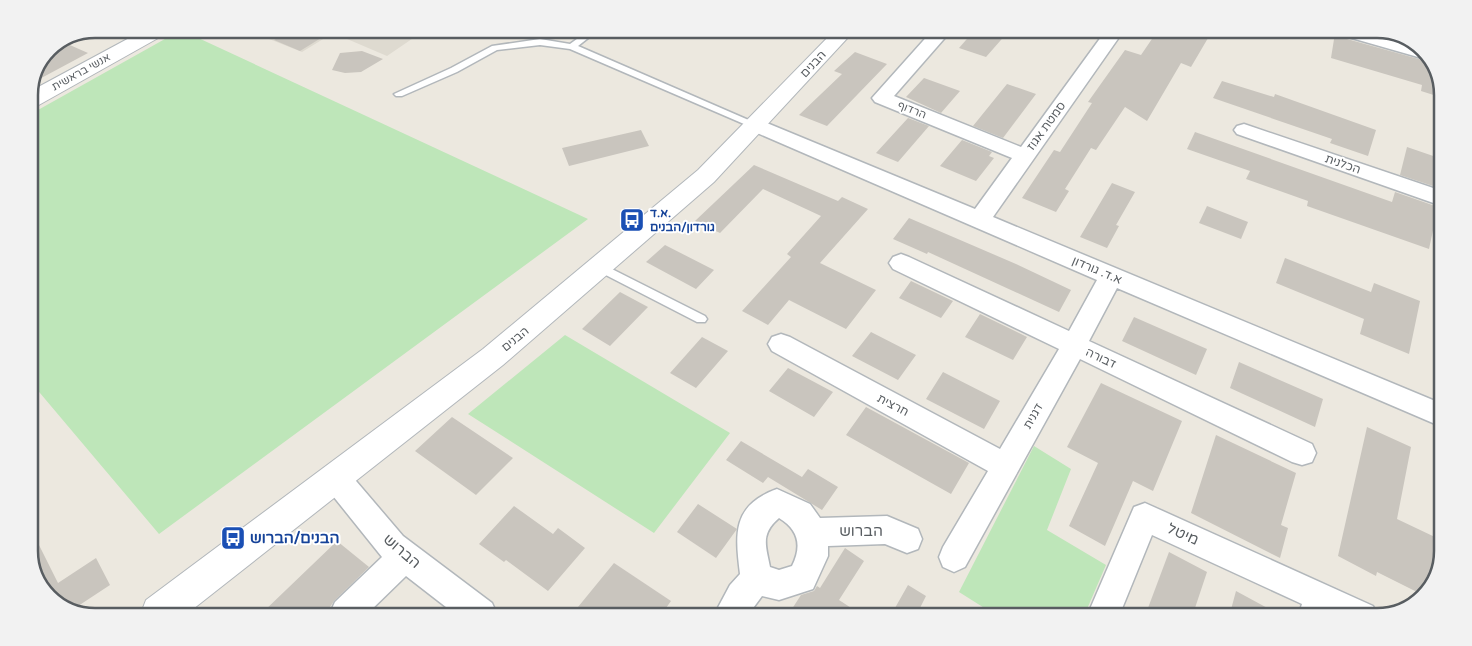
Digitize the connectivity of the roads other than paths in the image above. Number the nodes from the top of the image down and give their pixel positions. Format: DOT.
graph roads {
  1 [pos="144,38"];
  2 [pos="584,38"];
  3 [pos="837,38"];
  4 [pos="936,38"];
  5 [pos="1109,38"];
  6 [pos="1368,38"];
  7 [pos="572,47"];
  8 [pos="1415,52"];
  9 [pos="399,94"];
  10 [pos="38,96"];
  11 [pos="755,125"];
  12 [pos="1244,130"];
  13 [pos="1025,156"];
  14 [pos="1434,196"];
  15 [pos="979,220"];
  16 [pos="900,263"];
  17 [pos="600,267"];
  18 [pos="1111,276"];
  19 [pos="701,319"];
  20 [pos="781,344"];
  21 [pos="1074,346"];
  22 [pos="1434,412"];
  23 [pos="1302,453"];
  24 [pos="1004,465"];
  25 [pos="335,477"];
  26 [pos="813,532"];
  27 [pos="906,540"];
  28 [pos="405,556"];
  29 [pos="954,557"];
  30 [pos="756,580"];
  31 [pos="1317,606"];
  32 [pos="165,608"];
  33 [pos="351,608"];
  34 [pos="473,608"];
  35 [pos="734,608"];
  36 [pos="1106,608"];
  1 -- 10 [label="street, אנשי בראשית"];
  2 -- 7 [label="lane"];
  3 -- 11 [label="street, הבנים"];
  4 -- 13 [label="street, הרדוף"];
  5 -- 13 [label="street, סמטת אגוז"];
  6 -- 8 [label="street"];
  7 -- 9 [label="lane"];
  7 -- 11 [label="lane"];
  11 -- 15 [label="street, א.ד. גורדון"];
  11 -- 17 [label="street, הבנים"];
  12 -- 14 [label="street, הכלנית"];
  13 -- 15 [label="street, סמטת אגוז"];
  15 -- 18 [label="street, א.ד. גורדון"];
  16 -- 21 [label="street, דבורה"];
  17 -- 19 [label="lane"];
  17 -- 25 [label="street, הבנים"];
  18 -- 21 [label="street, דגנית"];
  18 -- 22 [label="street, א.ד. גורדון"];
  20 -- 24 [label="street, חרצית"];
  21 -- 23 [label="street, דבורה"];
  21 -- 24 [label="street, דגנית"];
  24 -- 29 [label="street, דגנית"];
  25 -- 28 [label="street, הברוש"];
  25 -- 32 [label="street, הבנים"];
  26 -- 27 [label="street, הברוש"];
  26 -- 30 [label="street"];
  26 -- 30 [label="street"];
  28 -- 33 [label="street"];
  28 -- 34 [label="street, הברוש"];
  30 -- 35 [label="street"];
  31 -- 36 [label="street, מיטל"];
}
